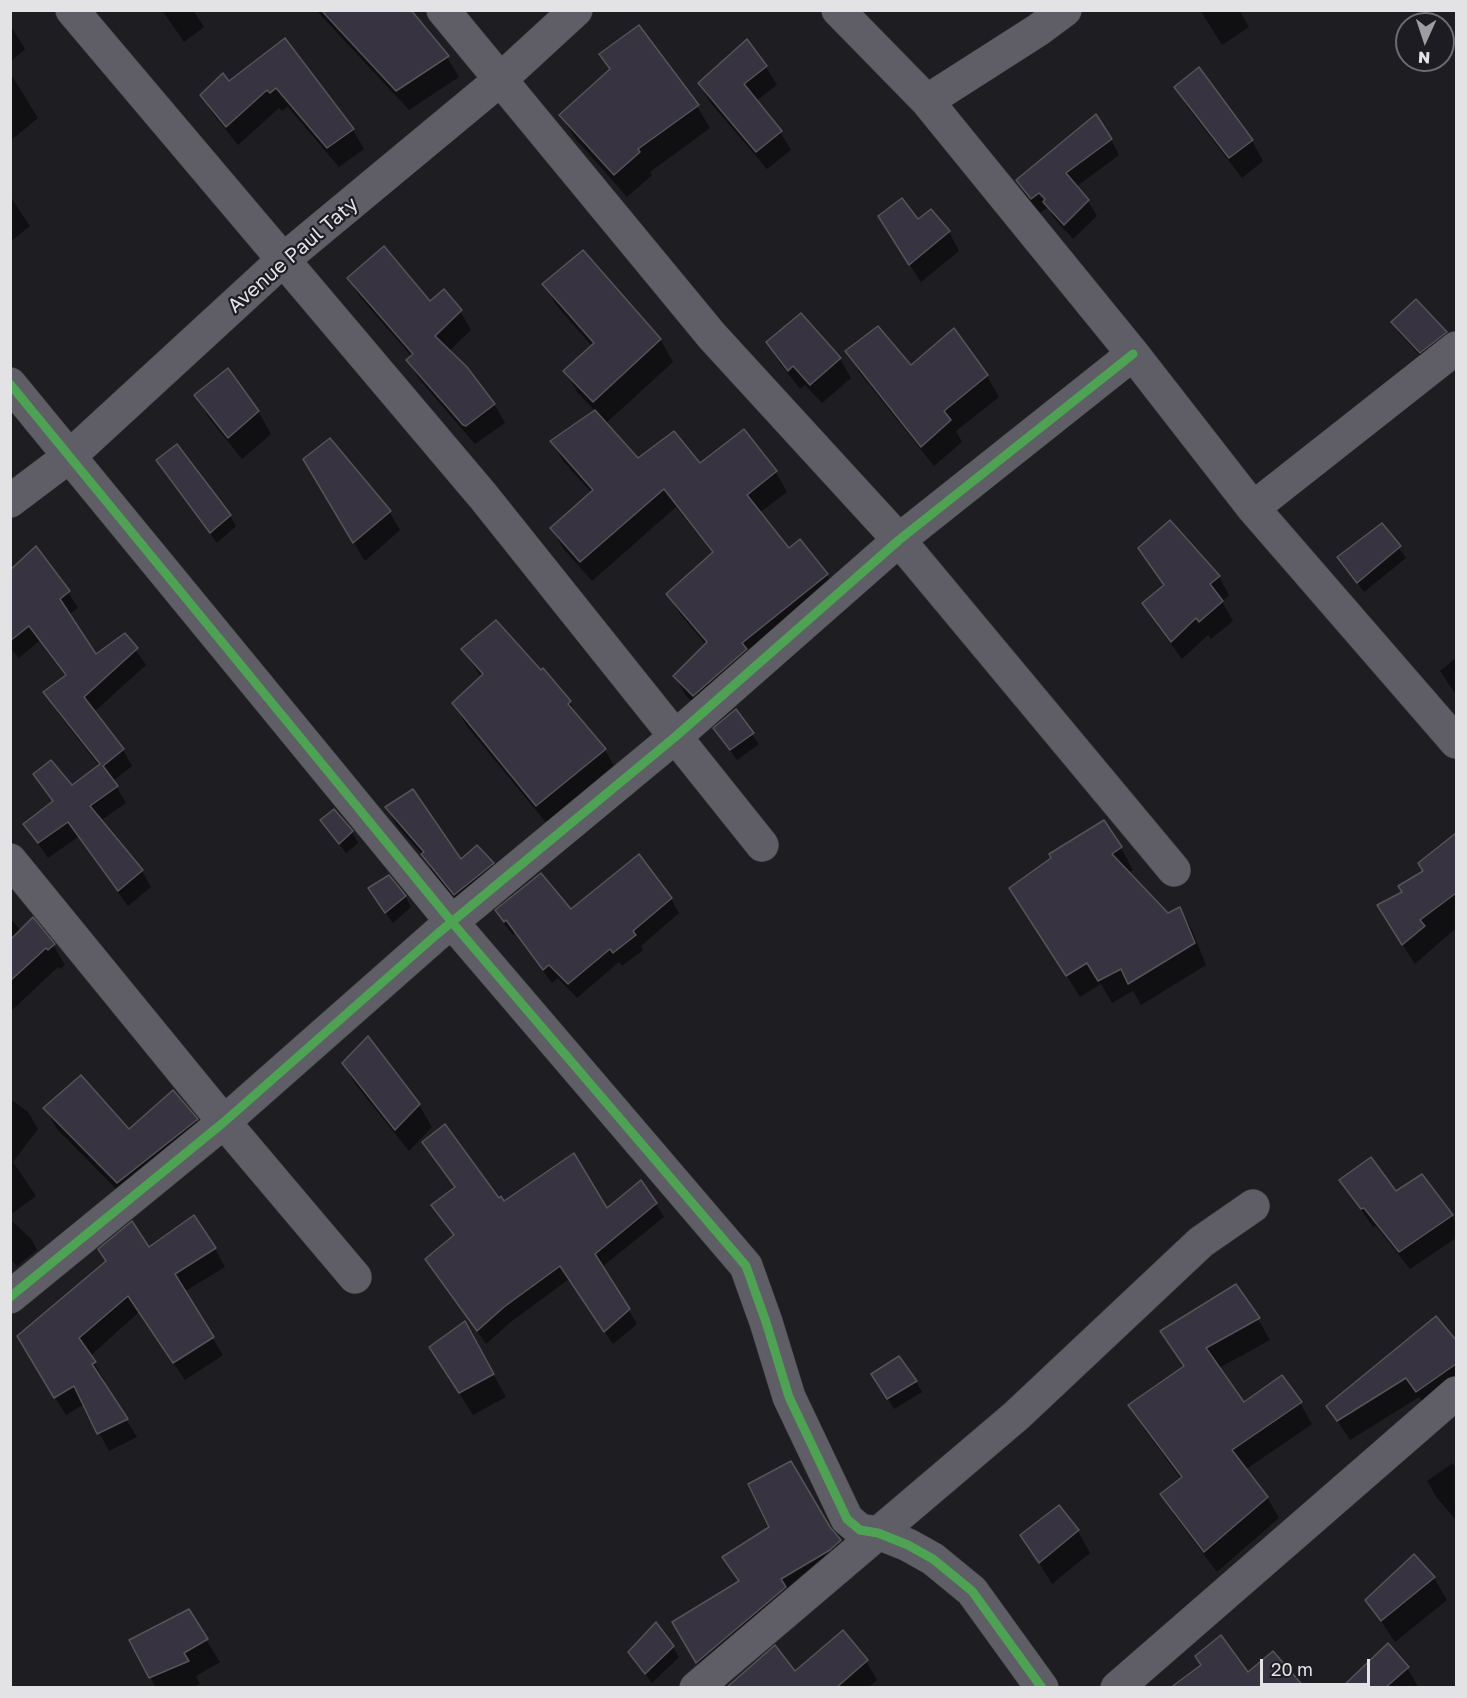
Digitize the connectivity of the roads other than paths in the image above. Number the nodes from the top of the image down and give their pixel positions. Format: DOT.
graph roads {
  1 [pos="72,10"];
  2 [pos="443,10"];
  3 [pos="576,10"];
  4 [pos="838,10"];
  5 [pos="1065,10"];
  6 [pos="501,79"];
  7 [pos="927,101"];
  8 [pos="284,260"];
  9 [pos="1456,348"];
  10 [pos="1133,354"];
  11 [pos="10,384"];
  12 [pos="71,455"];
  13 [pos="10,501"];
  14 [pos="1253,508"];
  15 [pos="899,540"];
  16 [pos="675,737"];
  17 [pos="1456,742"];
  18 [pos="762,845"];
  19 [pos="10,860"];
  20 [pos="1174,870"];
  21 [pos="451,921"];
  22 [pos="224,1122"];
  23 [pos="1253,1206"];
  24 [pos="355,1277"];
  25 [pos="13,1290"];
  26 [pos="1456,1393"];
  27 [pos="878,1533"];
  28 [pos="696,1688"];
  29 [pos="1042,1688"];
  30 [pos="1117,1688"];
  1 -- 8 [label="street"];
  2 -- 6 [label="street"];
  3 -- 6 [label="street, Avenue Paul Taty"];
  4 -- 7 [label="street"];
  5 -- 7 [label="street"];
  6 -- 8 [label="street, Avenue Paul Taty"];
  6 -- 15 [label="street"];
  7 -- 10 [label="street"];
  8 -- 12 [label="street, Avenue Paul Taty"];
  8 -- 16 [label="street"];
  9 -- 14 [label="street"];
  10 -- 14 [label="street"];
  10 -- 15 [label="street"];
  11 -- 12 [label="street"];
  12 -- 13 [label="street, Avenue Paul Taty"];
  12 -- 21 [label="street"];
  14 -- 17 [label="street"];
  15 -- 16 [label="street"];
  15 -- 20 [label="street"];
  16 -- 18 [label="street"];
  16 -- 21 [label="street"];
  19 -- 22 [label="street"];
  21 -- 22 [label="street"];
  21 -- 27 [label="street"];
  22 -- 24 [label="street"];
  22 -- 25 [label="street"];
  23 -- 27 [label="street"];
  26 -- 30 [label="street"];
  27 -- 28 [label="street"];
  27 -- 29 [label="street"];
}
